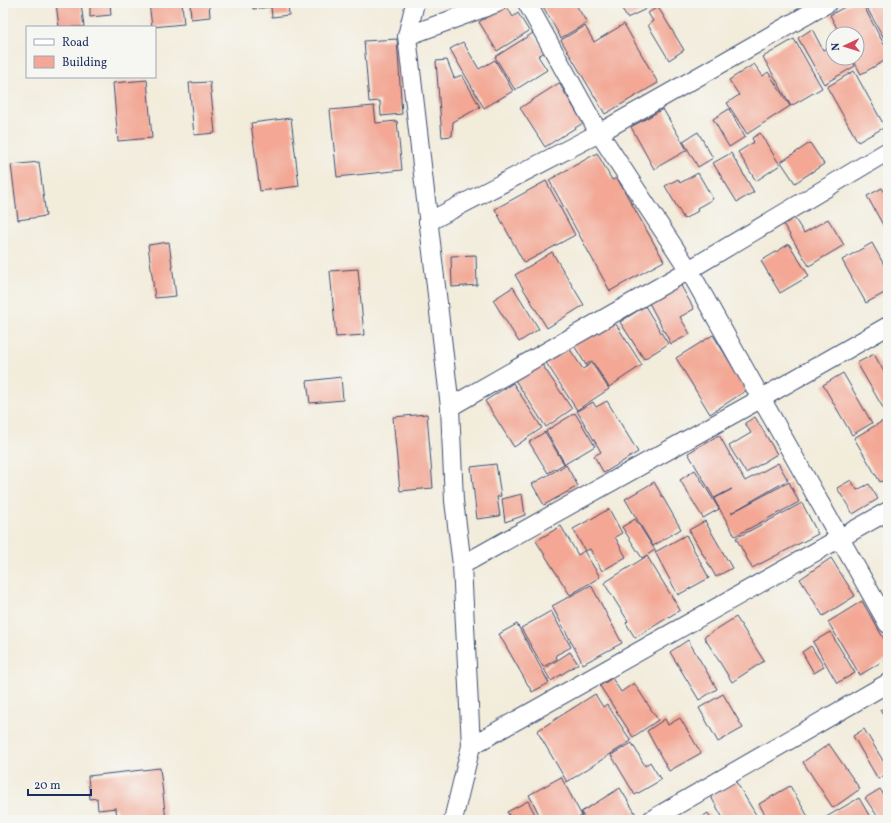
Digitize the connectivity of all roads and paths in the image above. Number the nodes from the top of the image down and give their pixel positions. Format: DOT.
graph roads {
  1 [pos="415,3"];
  2 [pos="497,3"];
  3 [pos="527,3"];
  4 [pos="828,3"];
  5 [pos="407,36"];
  6 [pos="599,133"];
  7 [pos="888,151"];
  8 [pos="428,222"];
  9 [pos="689,270"];
  10 [pos="888,326"];
  11 [pos="762,398"];
  12 [pos="450,407"];
  13 [pos="888,511"];
  14 [pos="840,538"];
  15 [pos="462,565"];
  16 [pos="888,624"];
  17 [pos="888,683"];
  18 [pos="472,746"];
  19 [pos="453,820"];
  20 [pos="651,820"];
  1 -- 5 [label="street"];
  2 -- 5 [label="street"];
  3 -- 6 [label="street"];
  4 -- 6 [label="street"];
  5 -- 8 [label="street"];
  6 -- 8 [label="street"];
  6 -- 9 [label="street"];
  7 -- 9 [label="street"];
  8 -- 12 [label="street"];
  9 -- 11 [label="street"];
  9 -- 12 [label="street"];
  10 -- 11 [label="street"];
  11 -- 14 [label="street"];
  11 -- 15 [label="street"];
  12 -- 15 [label="street"];
  13 -- 14 [label="street"];
  14 -- 16 [label="street"];
  14 -- 18 [label="street"];
  15 -- 18 [label="street"];
  17 -- 20 [label="street"];
  18 -- 19 [label="street"];
}
